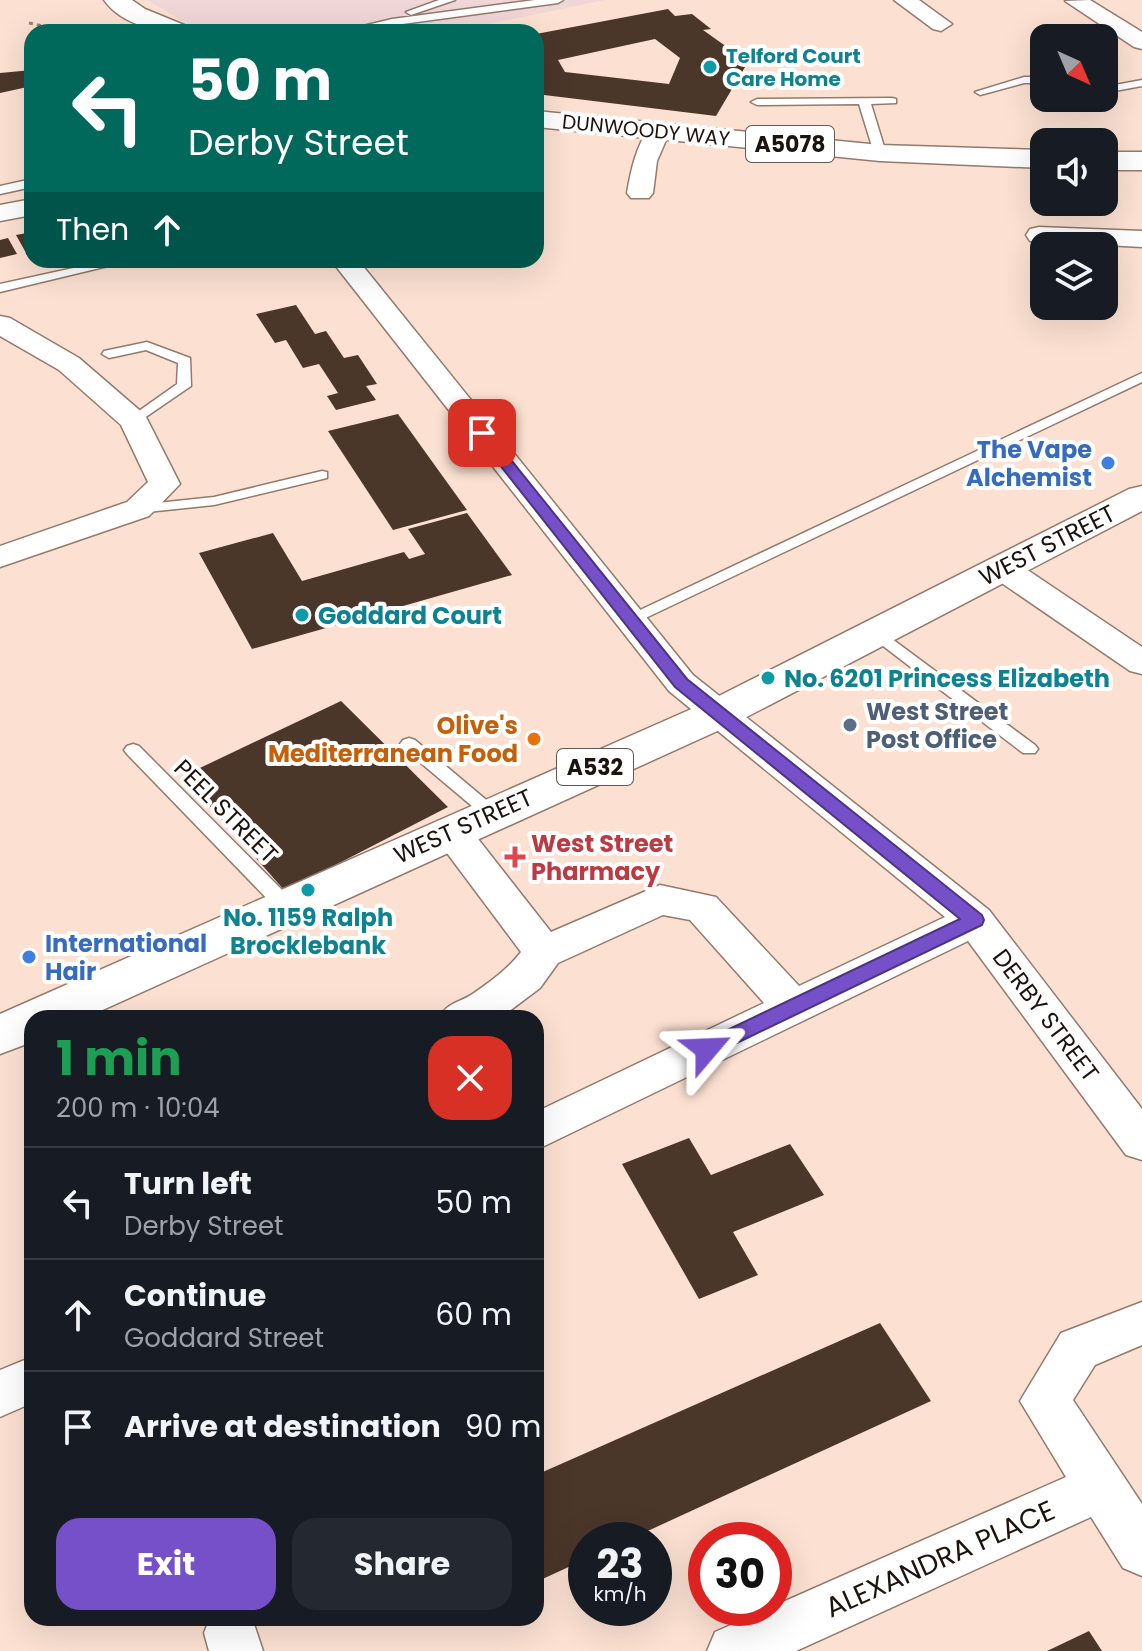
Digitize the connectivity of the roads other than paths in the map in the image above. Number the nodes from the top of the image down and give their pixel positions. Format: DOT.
graph roads {
  1 [pos="450,0"];
  2 [pos="558,0"];
  3 [pos="905,0"];
  4 [pos="1077,0"];
  5 [pos="133,15"];
  6 [pos="392,22"];
  7 [pos="168,24"];
  8 [pos="382,24"];
  9 [pos="388,24"];
  10 [pos="941,24"];
  11 [pos="1142,42"];
  12 [pos="1030,80"];
  13 [pos="1142,83"];
  14 [pos="1118,87"];
  15 [pos="980,92"];
  16 [pos="864,101"];
  17 [pos="892,101"];
  18 [pos="757,102"];
  19 [pos="544,120"];
  20 [pos="658,131"];
  21 [pos="880,153"];
  22 [pos="1030,158"];
  23 [pos="1118,161"];
  24 [pos="1142,161"];
  25 [pos="24,185"];
  26 [pos="0,190"];
  27 [pos="640,193"];
  28 [pos="24,208"];
  29 [pos="0,213"];
  30 [pos="1118,238"];
  31 [pos="1142,239"];
  32 [pos="91,268"];
  33 [pos="350,268"];
  34 [pos="0,288"];
  35 [pos="0,324"];
  36 [pos="109,354"];
  37 [pos="1142,377"];
  38 [pos="134,421"];
  39 [pos="322,475"];
  40 [pos="1142,497"];
  41 [pos="138,509"];
  42 [pos="0,557"];
  43 [pos="1002,568"];
  44 [pos="629,619"];
  45 [pos="876,632"];
  46 [pos="1142,663"];
  47 [pos="720,713"];
  48 [pos="409,744"];
  49 [pos="1029,749"];
  50 [pos="133,750"];
  51 [pos="491,813"];
  52 [pos="451,831"];
  53 [pos="285,905"];
  54 [pos="975,920"];
  55 [pos="544,952"];
  56 [pos="793,1007"];
  57 [pos="55,1010"];
  58 [pos="478,1010"];
  59 [pos="24,1024"];
  60 [pos="0,1035"];
  61 [pos="544,1128"];
  62 [pos="1142,1142"];
  63 [pos="1142,1323"];
  64 [pos="24,1383"];
  65 [pos="0,1394"];
  66 [pos="1101,1487"];
  67 [pos="1142,1550"];
  68 [pos="734,1651"];
  1 -- 6 [label="lane"];
  2 -- 6 [label="lane"];
  3 -- 10 [label="street"];
  4 -- 11 [label="street"];
  5 -- 7 [label="main road"];
  6 -- 8 [label="lane"];
  6 -- 9 [label="lane"];
  12 -- 15 [label="lane"];
  13 -- 14 [label="lane"];
  16 -- 17 [label="lane"];
  16 -- 18 [label="lane"];
  16 -- 21 [label="lane"];
  19 -- 20 [label="main road, DUNWOODY WAY / A5078"];
  20 -- 21 [label="main road, DUNWOODY WAY / A5078"];
  20 -- 27 [label="street"];
  21 -- 22 [label="main road, DUNWOODY WAY / A5078"];
  23 -- 24 [label="main road"];
  25 -- 26 [label="lane"];
  28 -- 29 [label="street"];
  30 -- 31 [label="street"];
  32 -- 34 [label="lane"];
  33 -- 44 [label="street, DERBY STREET"];
  35 -- 38 [label="street"];
  36 -- 38 [label="lane"];
  37 -- 44 [label="lane"];
  38 -- 41 [label="street"];
  39 -- 41 [label="lane"];
  40 -- 43 [label="main road, WEST STREET / A532"];
  41 -- 42 [label="street"];
  43 -- 45 [label="main road, WEST STREET / A532"];
  43 -- 46 [label="street"];
  44 -- 47 [label="street, DERBY STREET"];
  45 -- 47 [label="main road, WEST STREET / A532"];
  45 -- 49 [label="lane"];
  47 -- 51 [label="main road, WEST STREET / A532"];
  47 -- 54 [label="street, DERBY STREET"];
  48 -- 51 [label="lane"];
  50 -- 53 [label="lane, PEEL STREET"];
  51 -- 52 [label="main road, WEST STREET / A532"];
  52 -- 53 [label="main road, WEST STREET / A532"];
  52 -- 55 [label="street"];
  53 -- 57 [label="main road, WEST STREET / A532"];
  54 -- 56 [label="street"];
  54 -- 62 [label="street, DERBY STREET"];
  55 -- 56 [label="street"];
  55 -- 58 [label="street"];
  56 -- 61 [label="street"];
  59 -- 60 [label="main road"];
  63 -- 66 [label="street"];
  64 -- 65 [label="street"];
  66 -- 67 [label="street"];
  66 -- 68 [label="street, ALEXANDRA PLACE"];
}
